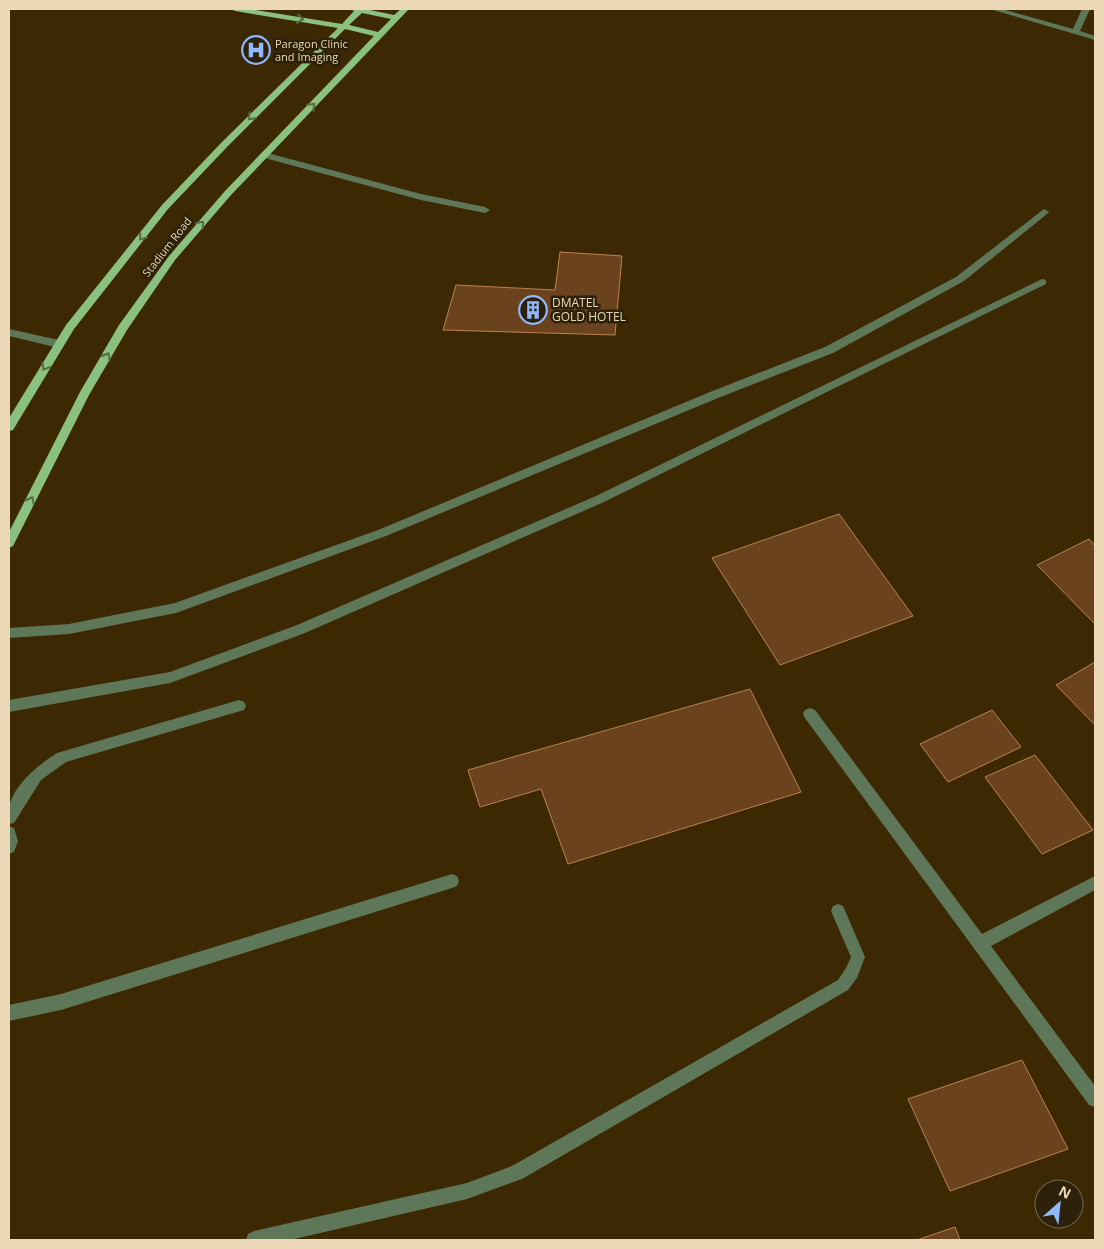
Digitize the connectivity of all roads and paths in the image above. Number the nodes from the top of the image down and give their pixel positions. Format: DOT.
graph roads {
  1 [pos="235,9"];
  2 [pos="358,9"];
  3 [pos="405,9"];
  4 [pos="994,9"];
  5 [pos="1086,9"];
  6 [pos="396,18"];
  7 [pos="342,26"];
  8 [pos="1076,32"];
  9 [pos="380,35"];
  10 [pos="1095,38"];
  11 [pos="264,155"];
  12 [pos="485,210"];
  13 [pos="1044,212"];
  14 [pos="1042,282"];
  15 [pos="9,332"];
  16 [pos="59,344"];
  17 [pos="9,427"];
  18 [pos="9,543"];
  19 [pos="9,633"];
  20 [pos="9,706"];
  21 [pos="239,706"];
  22 [pos="810,714"];
  23 [pos="9,818"];
  24 [pos="9,833"];
  25 [pos="9,847"];
  26 [pos="452,880"];
  27 [pos="1095,883"];
  28 [pos="838,911"];
  29 [pos="979,944"];
  30 [pos="9,1014"];
  31 [pos="1095,1099"];
  32 [pos="254,1240"];
  1 -- 7 [label="main road, one-way"];
  2 -- 6 [label="main road"];
  2 -- 7 [label="main road, Stadium Road"];
  3 -- 6 [label="main road, Stadium Road"];
  4 -- 8 [label="street"];
  5 -- 8 [label="street"];
  6 -- 9 [label="main road, Stadium Road"];
  7 -- 9 [label="main road"];
  7 -- 16 [label="main road, Stadium Road, one-way"];
  8 -- 10 [label="street"];
  11 -- 9 [label="main road, Stadium Road, one-way"];
  11 -- 12 [label="street"];
  18 -- 11 [label="main road, Stadium Road, one-way"];
  13 -- 19 [label="street"];
  14 -- 20 [label="street"];
  15 -- 16 [label="street"];
  16 -- 17 [label="main road, Stadium Road, one-way"];
  21 -- 23 [label="street"];
  22 -- 29 [label="street"];
  24 -- 25 [label="street"];
  26 -- 30 [label="street"];
  27 -- 29 [label="street"];
  28 -- 32 [label="street"];
  29 -- 31 [label="street"];
}
